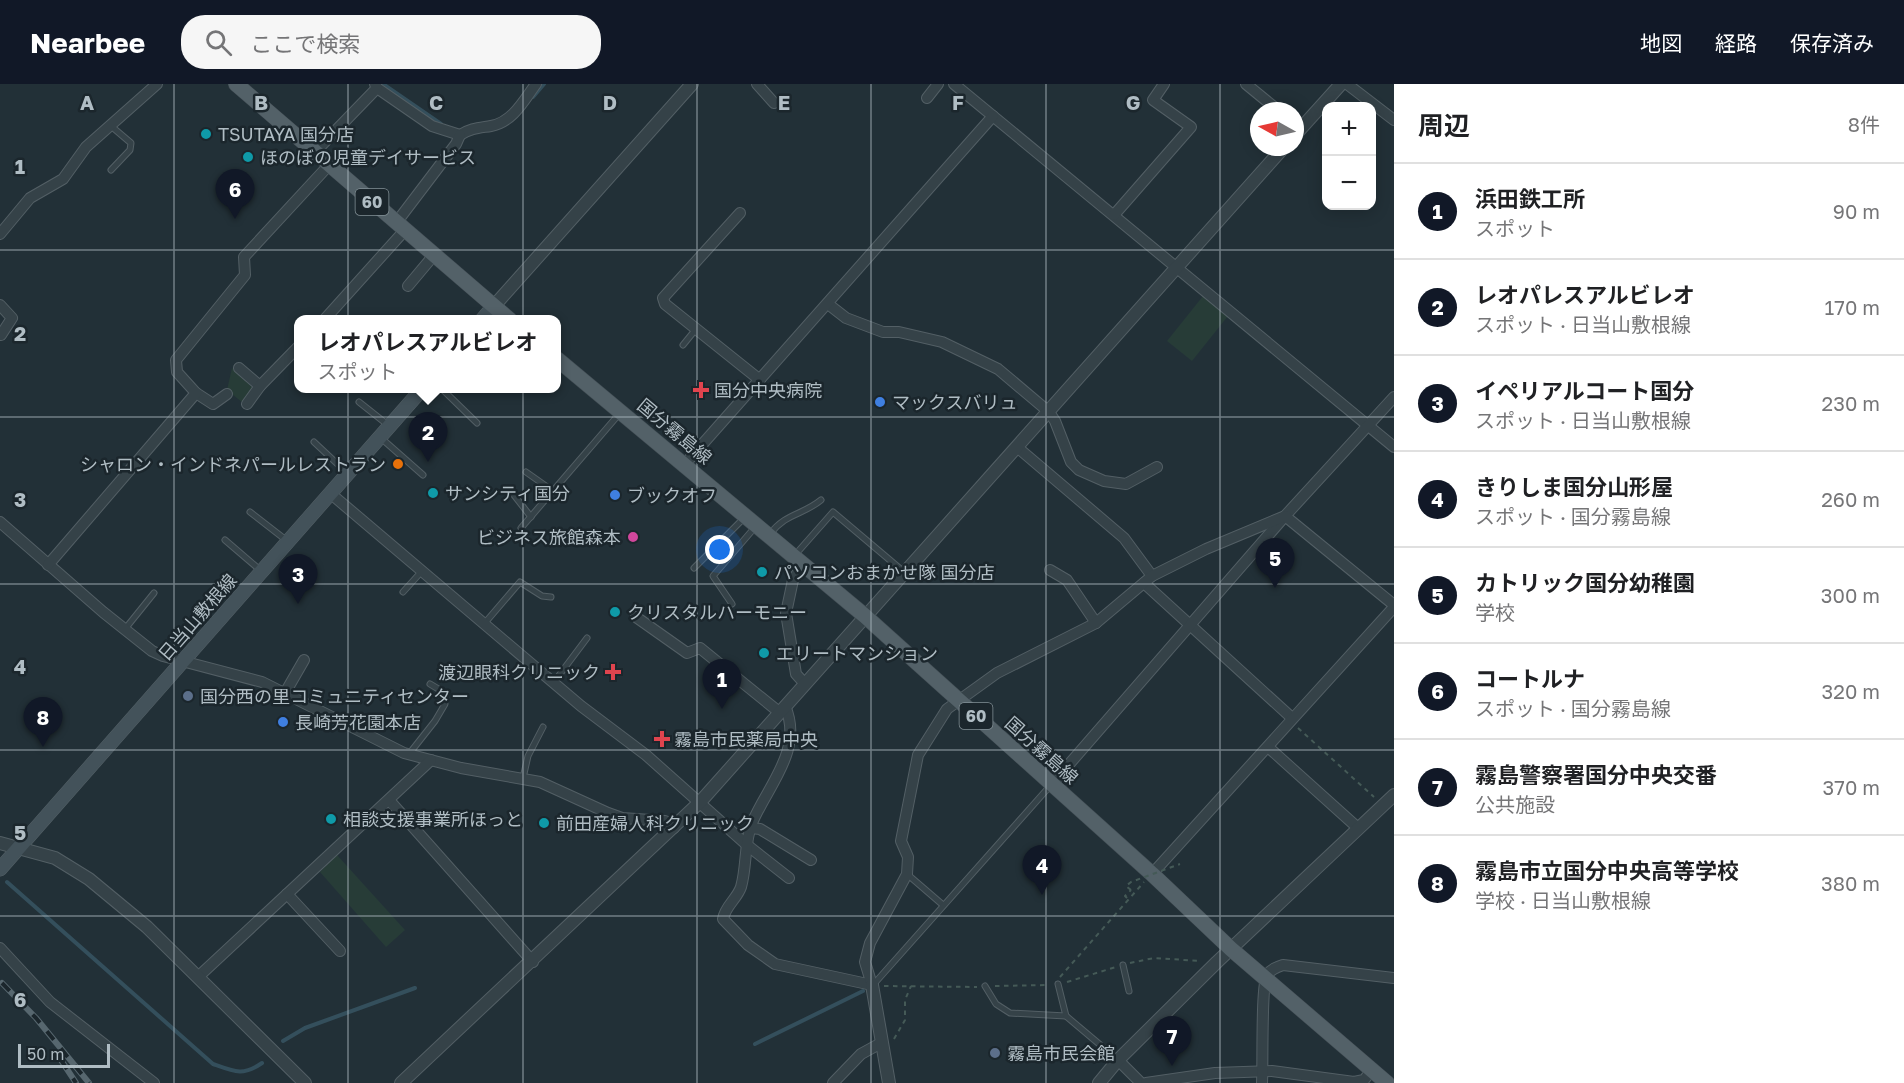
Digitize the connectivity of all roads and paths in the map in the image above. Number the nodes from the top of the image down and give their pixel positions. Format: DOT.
graph roads {
  1 [pos="157,84"];
  2 [pos="236,84"];
  3 [pos="536,84"];
  4 [pos="692,84"];
  5 [pos="757,84"];
  6 [pos="938,84"];
  7 [pos="954,84"];
  8 [pos="1164,84"];
  9 [pos="1246,84"];
  10 [pos="1341,84"];
  11 [pos="1347,84"];
  12 [pos="376,86"];
  13 [pos="966,88"];
  14 [pos="927,98"];
  15 [pos="1268,102"];
  16 [pos="774,103"];
  17 [pos="993,116"];
  18 [pos="1394,120"];
  19 [pos="109,125"];
  20 [pos="1304,125"];
  21 [pos="465,132"];
  22 [pos="315,152"];
  23 [pos="1276,156"];
  24 [pos="329,165"];
  25 [pos="111,170"];
  26 [pos="740,213"];
  27 [pos="1114,215"];
  28 [pos="400,226"];
  29 [pos="0,234"];
  30 [pos="434,255"];
  31 [pos="1176,266"];
  32 [pos="408,286"];
  33 [pos="828,304"];
  34 [pos="0,305"];
  35 [pos="494,306"];
  36 [pos="328,315"];
  37 [pos="486,315"];
  38 [pos="504,315"];
  39 [pos="696,328"];
  40 [pos="1,335"];
  41 [pos="683,345"];
  42 [pos="294,350"];
  43 [pos="561,361"];
  44 [pos="239,368"];
  45 [pos="759,380"];
  46 [pos="260,386"];
  47 [pos="196,393"];
  48 [pos="419,393"];
  49 [pos="446,393"];
  50 [pos="226,394"];
  51 [pos="1394,397"];
  52 [pos="360,402"];
  53 [pos="247,404"];
  54 [pos="621,412"];
  55 [pos="1048,412"];
  56 [pos="477,423"];
  57 [pos="390,426"];
  58 [pos="1368,426"];
  59 [pos="380,436"];
  60 [pos="314,442"];
  61 [pos="1017,447"];
  62 [pos="1394,447"];
  63 [pos="684,465"];
  64 [pos="1157,467"];
  65 [pos="526,472"];
  66 [pos="347,473"];
  67 [pos="423,475"];
  68 [pos="553,491"];
  69 [pos="330,492"];
  70 [pos="514,495"];
  71 [pos="821,500"];
  72 [pos="250,512"];
  73 [pos="1285,516"];
  74 [pos="531,517"];
  75 [pos="0,522"];
  76 [pos="758,525"];
  77 [pos="521,528"];
  78 [pos="225,540"];
  79 [pos="287,541"];
  80 [pos="799,560"];
  81 [pos="48,565"];
  82 [pos="694,568"];
  83 [pos="423,570"];
  84 [pos="1050,570"];
  85 [pos="261,572"];
  86 [pos="905,572"];
  87 [pos="1148,580"];
  88 [pos="403,592"];
  89 [pos="154,593"];
  90 [pos="551,597"];
  91 [pos="732,604"];
  92 [pos="1394,606"];
  93 [pos="865,616"];
  94 [pos="636,617"];
  95 [pos="1096,623"];
  96 [pos="484,624"];
  97 [pos="1190,628"];
  98 [pos="125,629"];
  99 [pos="587,638"];
  100 [pos="304,660"];
  101 [pos="181,663"];
  102 [pos="554,682"];
  103 [pos="430,684"];
  104 [pos="805,684"];
  105 [pos="285,693"];
  106 [pos="958,700"];
  107 [pos="782,709"];
  108 [pos="1292,718"];
  109 [pos="543,727"];
  110 [pos="1268,747"];
  111 [pos="409,754"];
  112 [pos="431,760"];
  113 [pos="523,778"];
  114 [pos="1051,785"];
  115 [pos="1394,795"];
  116 [pos="389,800"];
  117 [pos="701,801"];
  118 [pos="1383,806"];
  119 [pos="674,828"];
  120 [pos="751,828"];
  121 [pos="1359,828"];
  122 [pos="0,843"];
  123 [pos="747,845"];
  124 [pos="20,847"];
  125 [pos="811,861"];
  126 [pos="1180,864"];
  127 [pos="0,869"];
  128 [pos="907,874"];
  129 [pos="1152,874"];
  130 [pos="789,878"];
  131 [pos="287,894"];
  132 [pos="1127,898"];
  133 [pos="943,905"];
  134 [pos="0,948"];
  135 [pos="1231,949"];
  136 [pos="340,951"];
  137 [pos="533,962"];
  138 [pos="1217,962"];
  139 [pos="1122,965"];
  140 [pos="198,976"];
  141 [pos="1266,976"];
  142 [pos="1394,978"];
  143 [pos="1059,984"];
  144 [pos="872,986"];
  145 [pos="911,986"];
  146 [pos="985,987"];
  147 [pos="1128,991"];
  148 [pos="1066,1016"];
  149 [pos="881,1043"];
  150 [pos="1118,1060"];
  151 [pos="1371,1071"];
  152 [pos="1262,1077"];
  153 [pos="1354,1082"];
  154 [pos="154,1083"];
  155 [pos="305,1083"];
  156 [pos="401,1083"];
  157 [pos="833,1083"];
  158 [pos="889,1083"];
  159 [pos="1099,1083"];
  160 [pos="1141,1083"];
  161 [pos="1146,1083"];
  162 [pos="1387,1083"];
  1 -- 19 [label="street"];
  2 -- 22 [label="main road, 60"];
  3 -- 21 [label="street"];
  4 -- 35 [label="street"];
  5 -- 16 [label="street"];
  6 -- 14 [label="street"];
  7 -- 13 [label="street"];
  8 -- 27 [label="street"];
  9 -- 15 [label="street"];
  10 -- 20 [label="street"];
  11 -- 18 [label="street"];
  12 -- 21 [label="street"];
  12 -- 22 [label="street"];
  13 -- 17 [label="street"];
  17 -- 27 [label="street"];
  17 -- 33 [label="street"];
  19 -- 25 [label="lane"];
  19 -- 29 [label="street"];
  21 -- 28 [label="street"];
  22 -- 24 [label="main road, 60"];
  23 -- 31 [label="street"];
  24 -- 28 [label="main road, 60"];
  24 -- 47 [label="street"];
  26 -- 39 [label="street"];
  27 -- 31 [label="street"];
  28 -- 30 [label="main road, 60"];
  28 -- 36 [label="street"];
  30 -- 32 [label="street"];
  30 -- 35 [label="main road, 60"];
  31 -- 55 [label="street"];
  31 -- 58 [label="street"];
  33 -- 45 [label="street"];
  33 -- 55 [label="street"];
  34 -- 40 [label="street"];
  35 -- 37 [label="main road"];
  35 -- 38 [label="main road, 60"];
  39 -- 41 [label="lane"];
  39 -- 45 [label="street"];
  42 -- 46 [label="street"];
  43 -- 54 [label="main road, 国分霧島線 / 60"];
  44 -- 46 [label="street"];
  45 -- 63 [label="street"];
  46 -- 53 [label="street"];
  47 -- 50 [label="street"];
  47 -- 81 [label="street"];
  48 -- 57 [label="main road, 日当山敷根線"];
  49 -- 56 [label="lane"];
  51 -- 58 [label="street"];
  52 -- 57 [label="lane"];
  54 -- 63 [label="main road, 国分霧島線 / 60"];
  54 -- 68 [label="lane"];
  55 -- 61 [label="street"];
  55 -- 64 [label="street"];
  57 -- 59 [label="main road, 日当山敷根線"];
  58 -- 62 [label="street"];
  58 -- 73 [label="street"];
  59 -- 66 [label="main road, 日当山敷根線"];
  59 -- 67 [label="lane"];
  60 -- 66 [label="lane"];
  61 -- 86 [label="street"];
  61 -- 87 [label="street"];
  63 -- 76 [label="main road, 国分霧島線 / 60"];
  65 -- 68 [label="lane"];
  66 -- 69 [label="main road, 日当山敷根線"];
  68 -- 74 [label="lane"];
  69 -- 79 [label="main road, 日当山敷根線"];
  69 -- 83 [label="street"];
  70 -- 74 [label="lane"];
  71 -- 76 [label="lane"];
  72 -- 79 [label="lane"];
  73 -- 87 [label="street"];
  73 -- 92 [label="street"];
  73 -- 97 [label="street"];
  74 -- 77 [label="lane"];
  75 -- 81 [label="street"];
  76 -- 80 [label="main road, 国分霧島線 / 60"];
  76 -- 82 [label="lane"];
  76 -- 91 [label="lane"];
  78 -- 85 [label="lane"];
  79 -- 85 [label="main road, 日当山敷根線"];
  80 -- 86 [label="lane"];
  80 -- 93 [label="main road, 国分霧島線 / 60"];
  80 -- 104 [label="street"];
  81 -- 98 [label="street"];
  83 -- 88 [label="lane"];
  83 -- 96 [label="street"];
  84 -- 95 [label="street"];
  85 -- 101 [label="main road, 日当山敷根線"];
  86 -- 93 [label="street"];
  87 -- 95 [label="street"];
  87 -- 97 [label="street"];
  89 -- 98 [label="lane"];
  90 -- 96 [label="lane"];
  92 -- 108 [label="street"];
  93 -- 104 [label="street"];
  93 -- 106 [label="main road, 国分霧島線 / 60"];
  94 -- 107 [label="street"];
  95 -- 106 [label="street"];
  96 -- 102 [label="street"];
  97 -- 108 [label="street"];
  97 -- 114 [label="street"];
  98 -- 101 [label="street"];
  99 -- 102 [label="lane"];
  100 -- 105 [label="street"];
  101 -- 105 [label="street"];
  101 -- 124 [label="main road, 日当山敷根線"];
  102 -- 117 [label="street"];
  103 -- 111 [label="lane"];
  104 -- 107 [label="street"];
  105 -- 111 [label="street"];
  106 -- 114 [label="main road, 国分霧島線 / 60"];
  106 -- 128 [label="street"];
  107 -- 117 [label="street"];
  107 -- 120 [label="street"];
  108 -- 110 [label="street"];
  108 -- 118 [label="path"];
  109 -- 113 [label="lane"];
  110 -- 121 [label="street"];
  110 -- 129 [label="street"];
  111 -- 112 [label="street"];
  112 -- 113 [label="street"];
  112 -- 116 [label="street"];
  113 -- 119 [label="street"];
  114 -- 129 [label="main road, 国分霧島線 / 60"];
  114 -- 133 [label="lane"];
  115 -- 118 [label="street"];
  116 -- 131 [label="street"];
  116 -- 137 [label="street"];
  117 -- 119 [label="street"];
  117 -- 123 [label="street"];
  118 -- 121 [label="street"];
  119 -- 137 [label="street"];
  120 -- 123 [label="street"];
  120 -- 125 [label="street"];
  121 -- 135 [label="street"];
  122 -- 124 [label="street"];
  123 -- 130 [label="street"];
  123 -- 144 [label="street"];
  124 -- 127 [label="main road, 日当山敷根線"];
  124 -- 140 [label="street"];
  126 -- 132 [label="path, bridge"];
  128 -- 133 [label="lane"];
  128 -- 144 [label="street"];
  129 -- 132 [label="path"];
  129 -- 135 [label="main road, 国分霧島線 / 60"];
  131 -- 136 [label="street"];
  131 -- 140 [label="street"];
  132 -- 143 [label="path"];
  133 -- 144 [label="lane"];
  134 -- 154 [label="street"];
  135 -- 138 [label="street"];
  135 -- 141 [label="main road, 国分霧島線 / 60"];
  137 -- 156 [label="street"];
  138 -- 139 [label="path"];
  138 -- 150 [label="street"];
  139 -- 143 [label="path"];
  139 -- 147 [label="lane"];
  140 -- 155 [label="street"];
  141 -- 142 [label="street"];
  141 -- 151 [label="main road, 国分霧島線 / 60"];
  141 -- 152 [label="street"];
  143 -- 146 [label="path"];
  143 -- 148 [label="lane"];
  144 -- 145 [label="path"];
  144 -- 149 [label="street"];
  145 -- 146 [label="path"];
  145 -- 149 [label="path"];
  146 -- 148 [label="lane"];
  148 -- 150 [label="lane"];
  149 -- 157 [label="street"];
  149 -- 158 [label="street"];
  150 -- 159 [label="street"];
  150 -- 160 [label="street"];
  151 -- 153 [label="street"];
  151 -- 162 [label="main road, 国分霧島線 / 60"];
  152 -- 153 [label="street"];
  152 -- 161 [label="street"];
}
